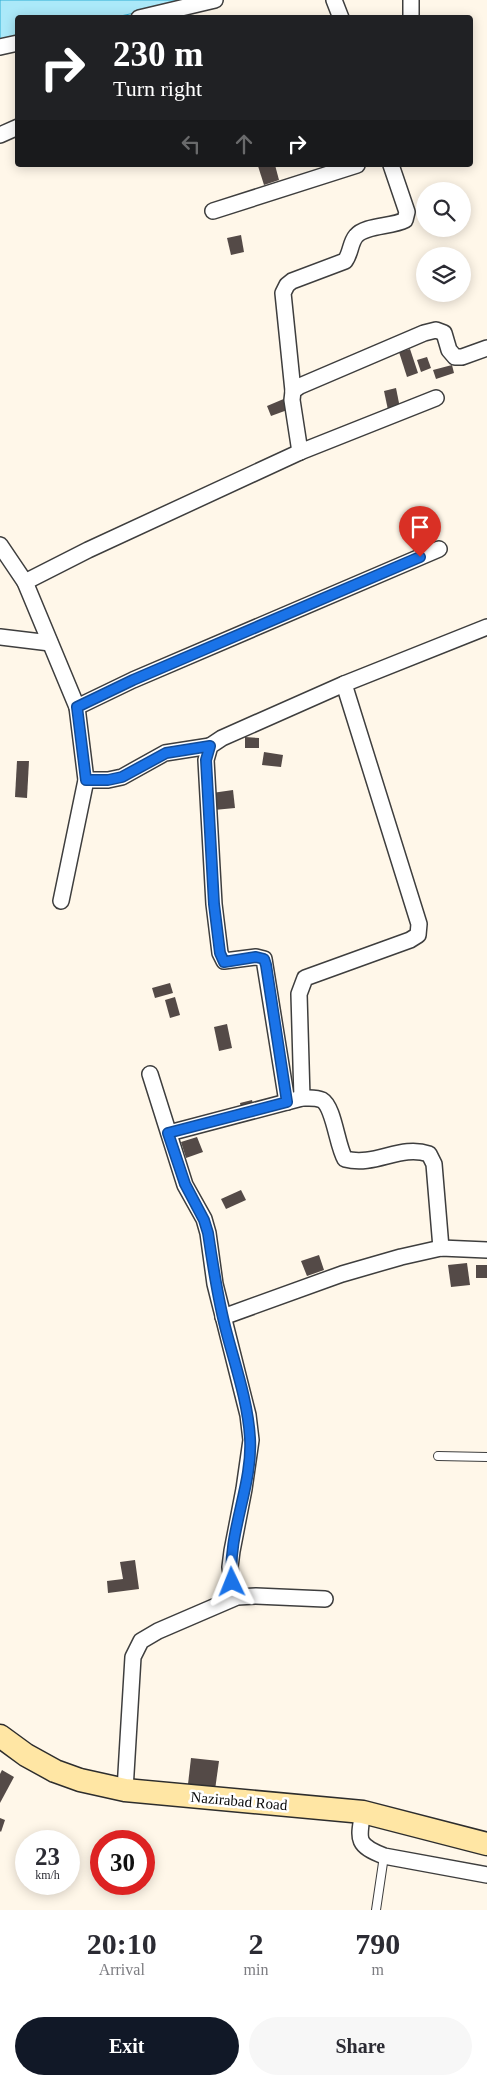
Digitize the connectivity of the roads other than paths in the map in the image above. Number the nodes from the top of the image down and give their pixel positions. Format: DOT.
graph roads {
  1 [pos="215,0"];
  2 [pos="334,0"];
  3 [pos="410,0"];
  4 [pos="152,15"];
  5 [pos="340,15"];
  6 [pos="411,15"];
  7 [pos="15,44"];
  8 [pos="0,47"];
  9 [pos="15,128"];
  10 [pos="0,135"];
  11 [pos="351,167"];
  12 [pos="392,167"];
  13 [pos="213,211"];
  14 [pos="487,348"];
  15 [pos="293,391"];
  16 [pos="436,398"];
  17 [pos="300,452"];
  18 [pos="1,548"];
  19 [pos="438,549"];
  20 [pos="25,582"];
  21 [pos="487,627"];
  22 [pos="0,638"];
  23 [pos="50,643"];
  24 [pos="344,684"];
  25 [pos="77,707"];
  26 [pos="210,746"];
  27 [pos="86,780"];
  28 [pos="61,901"];
  29 [pos="150,1074"];
  30 [pos="302,1098"];
  31 [pos="287,1102"];
  32 [pos="168,1133"];
  33 [pos="441,1248"];
  34 [pos="487,1250"];
  35 [pos="223,1317"];
  36 [pos="438,1456"];
  37 [pos="487,1457"];
  38 [pos="237,1597"];
  39 [pos="326,1599"];
  40 [pos="0,1736"];
  41 [pos="125,1790"];
  42 [pos="361,1824"];
  43 [pos="487,1844"];
  44 [pos="384,1856"];
  45 [pos="487,1875"];
  46 [pos="376,1910"];
  1 -- 4 [label="street"];
  2 -- 5 [label="street"];
  3 -- 6 [label="street"];
  7 -- 8 [label="street"];
  9 -- 10 [label="street"];
  11 -- 13 [label="street"];
  12 -- 15 [label="street"];
  14 -- 15 [label="street"];
  15 -- 17 [label="street"];
  16 -- 17 [label="street"];
  17 -- 20 [label="street"];
  18 -- 20 [label="street"];
  19 -- 25 [label="street"];
  20 -- 23 [label="street"];
  21 -- 24 [label="street"];
  22 -- 23 [label="street"];
  23 -- 25 [label="street"];
  24 -- 26 [label="street"];
  24 -- 30 [label="street"];
  25 -- 27 [label="street"];
  26 -- 27 [label="street"];
  26 -- 31 [label="street"];
  27 -- 28 [label="street"];
  29 -- 32 [label="street"];
  30 -- 31 [label="street"];
  30 -- 33 [label="street"];
  31 -- 32 [label="street"];
  32 -- 35 [label="street"];
  33 -- 34 [label="street"];
  33 -- 35 [label="street"];
  35 -- 38 [label="street"];
  36 -- 37 [label="lane"];
  38 -- 39 [label="street"];
  38 -- 41 [label="street"];
  40 -- 41 [label="main road, Nazirabad Road"];
  41 -- 42 [label="main road, Nazirabad Road"];
  42 -- 43 [label="main road, Nazirabad Road"];
  42 -- 44 [label="street"];
  44 -- 45 [label="street"];
  44 -- 46 [label="lane"];
}
